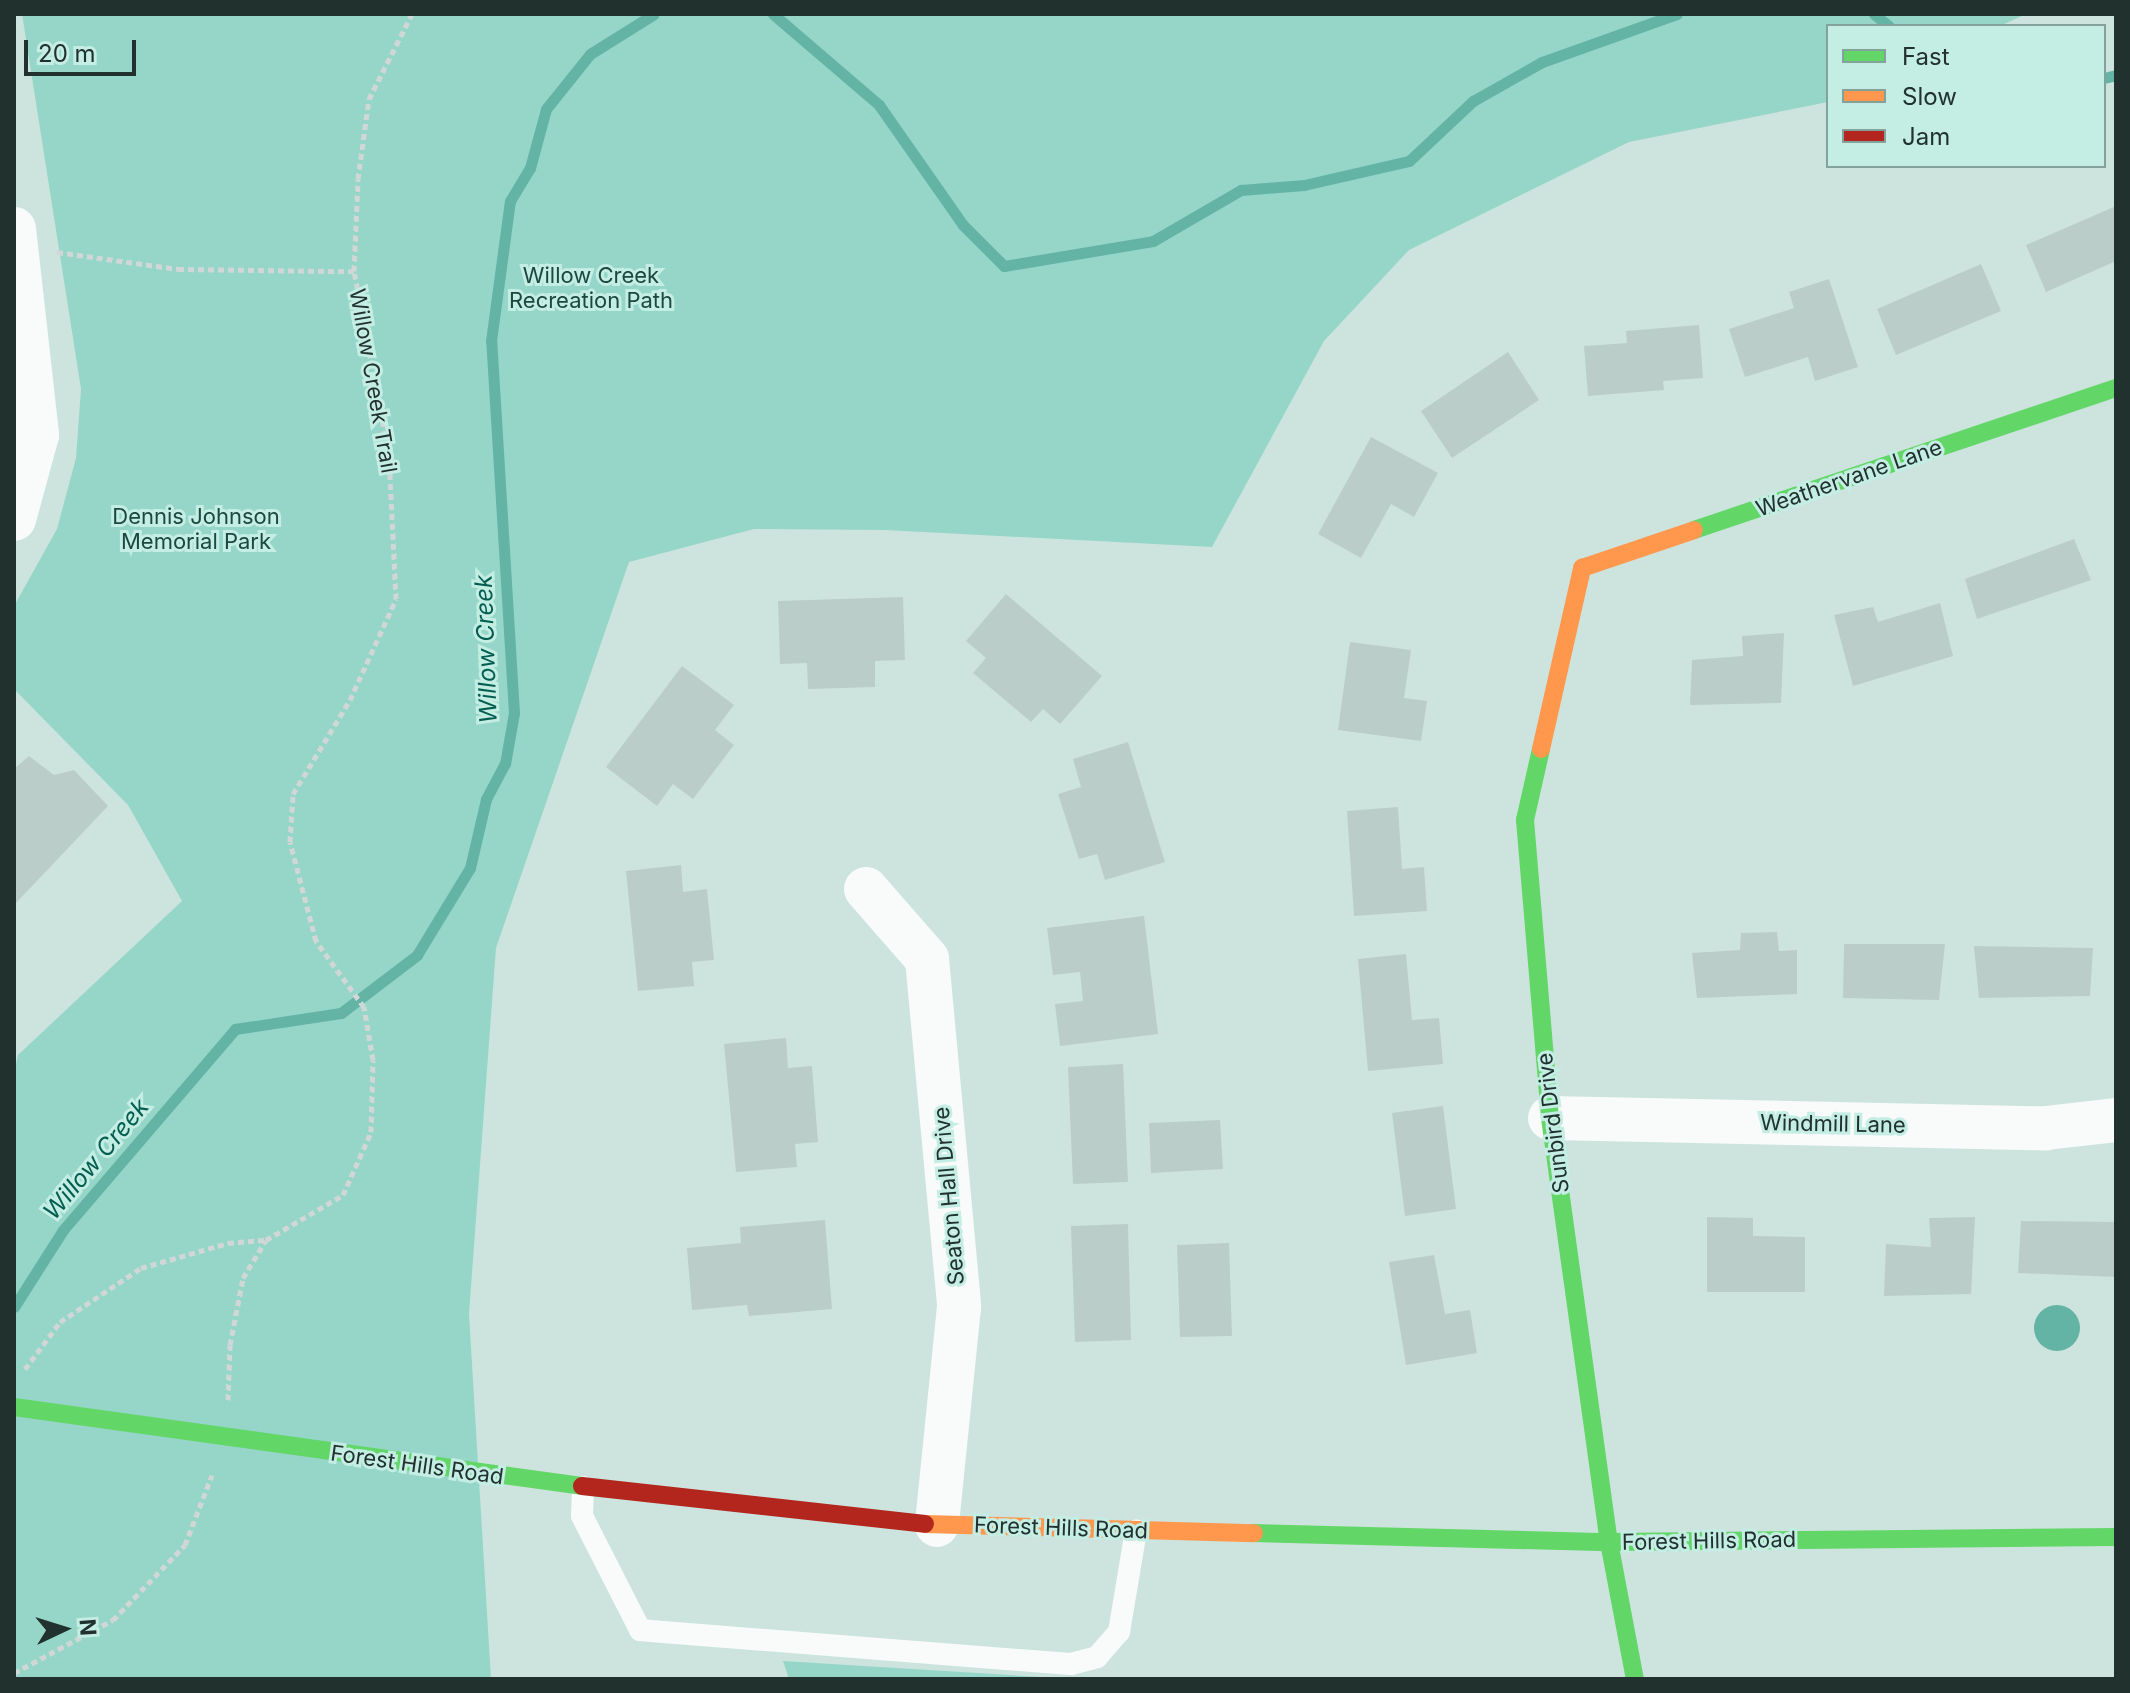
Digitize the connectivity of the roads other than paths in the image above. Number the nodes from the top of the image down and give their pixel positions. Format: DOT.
graph roads {
  1 [pos="16,239"];
  2 [pos="18,305"];
  3 [pos="2116,388"];
  4 [pos="14,519"];
  5 [pos="1582,568"];
  6 [pos="866,889"];
  7 [pos="1550,1118"];
  8 [pos="2116,1120"];
  9 [pos="14,1407"];
  10 [pos="583,1487"];
  11 [pos="937,1525"];
  12 [pos="1136,1530"];
  13 [pos="2116,1537"];
  14 [pos="1609,1542"];
  15 [pos="1635,1679"];
  1 -- 2 [label="street"];
  2 -- 4 [label="street"];
  3 -- 5 [label="street, Weathervane Lane"];
  5 -- 7 [label="street, Sunbird Drive"];
  6 -- 11 [label="street, Seaton Hall Drive"];
  7 -- 8 [label="street, Windmill Lane"];
  7 -- 14 [label="street, Sunbird Drive"];
  9 -- 10 [label="street, Forest Hills Road"];
  10 -- 11 [label="street, Forest Hills Road"];
  10 -- 12 [label="lane"];
  11 -- 12 [label="street, Forest Hills Road"];
  12 -- 14 [label="street, Forest Hills Road"];
  13 -- 14 [label="street, Forest Hills Road"];
  14 -- 15 [label="street, Sunbird Drive"];
}
